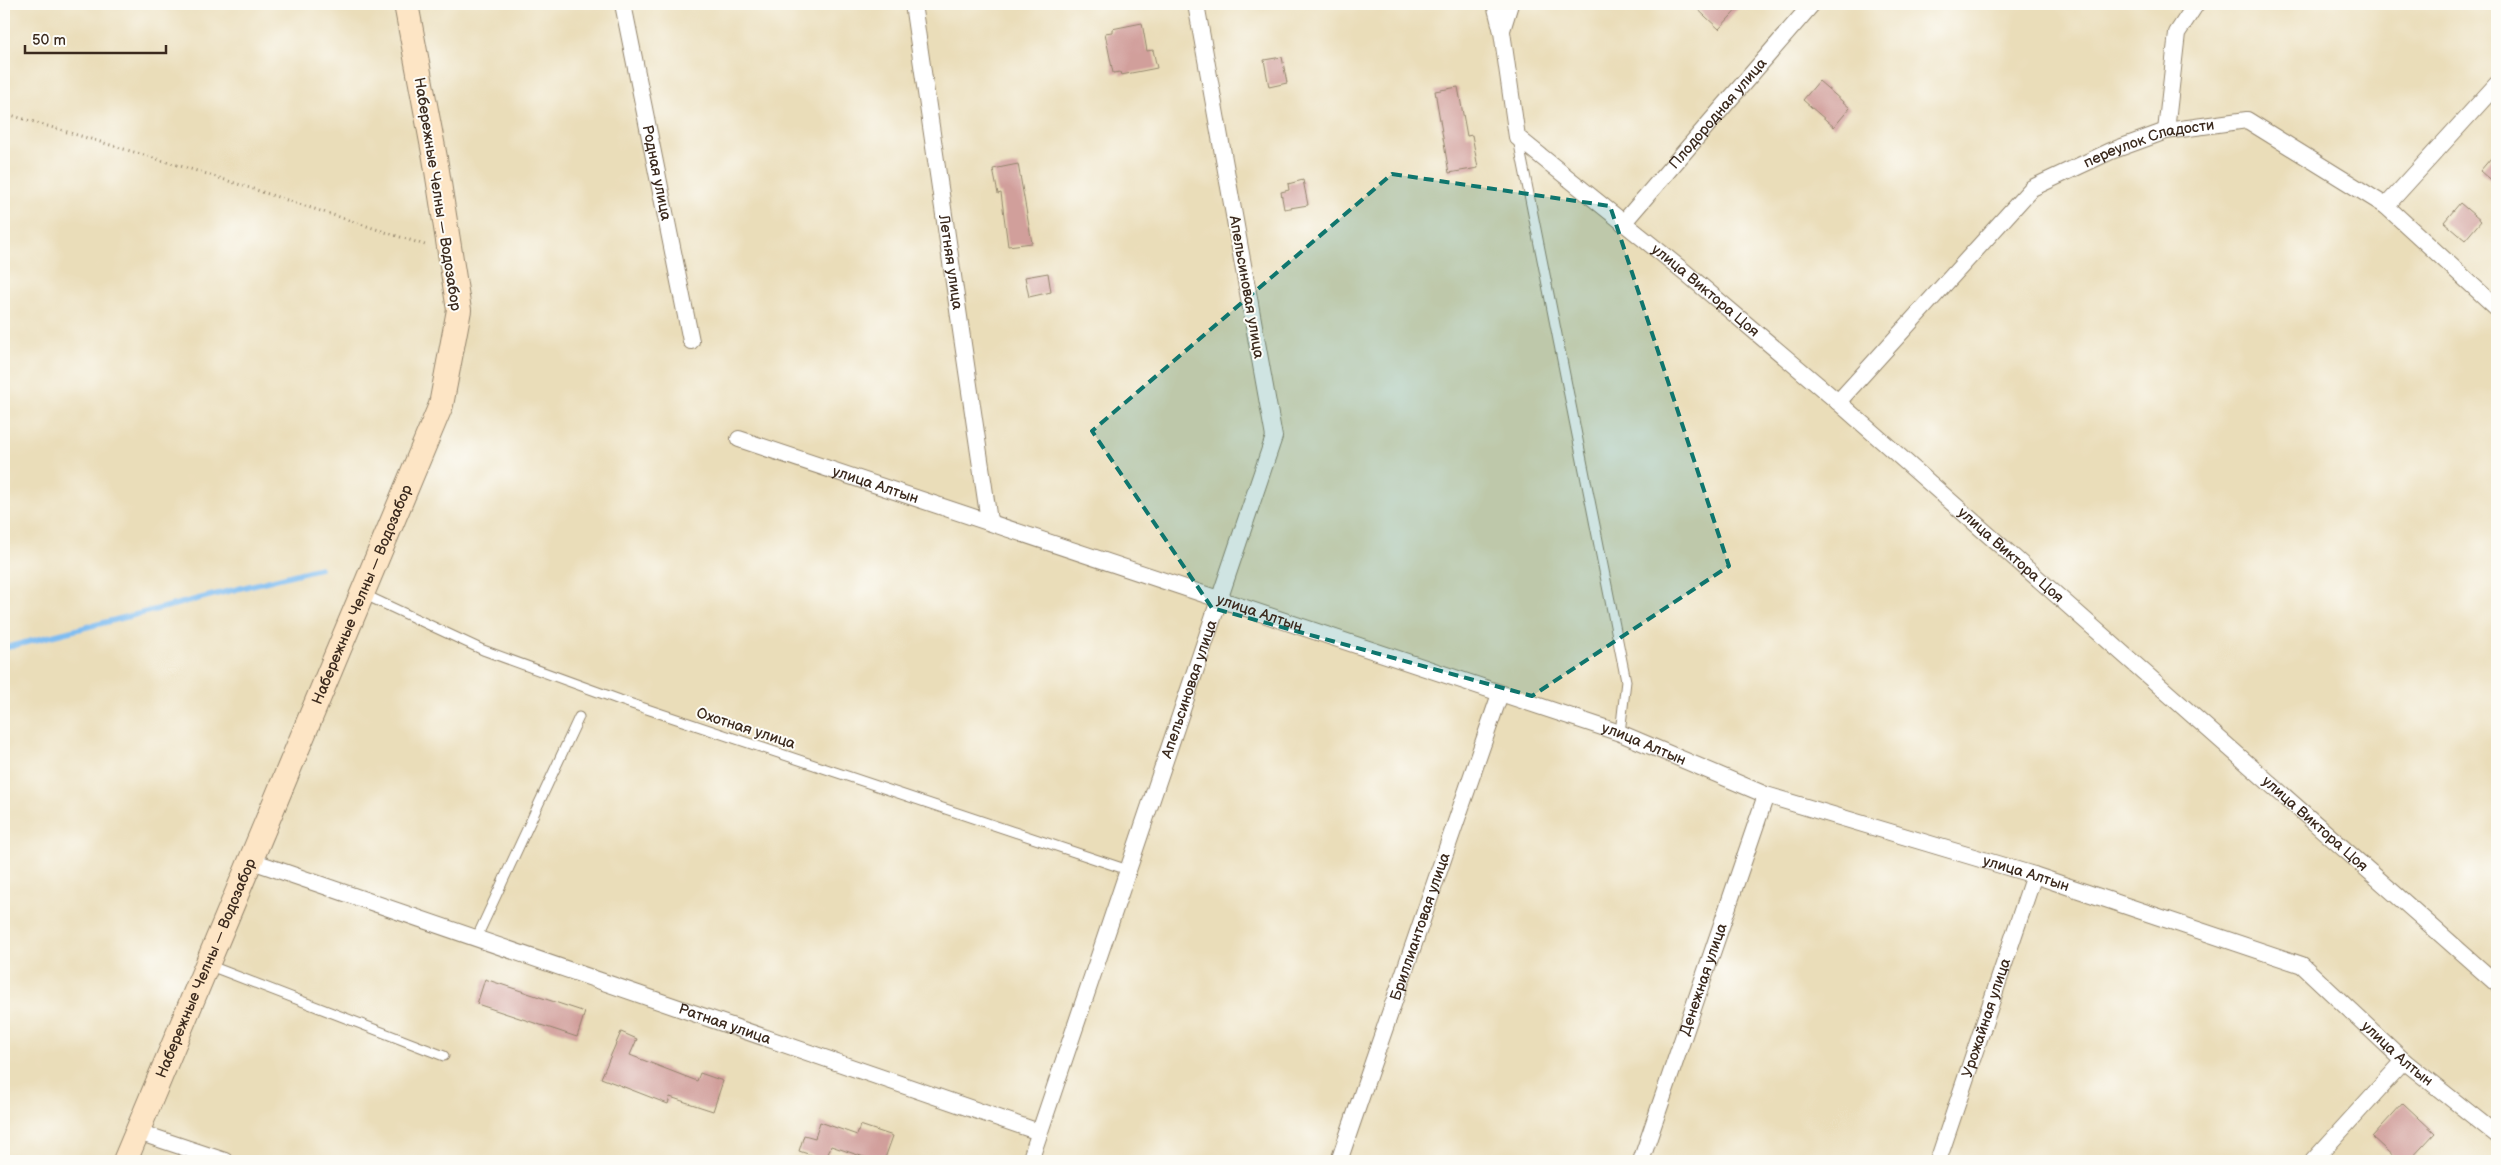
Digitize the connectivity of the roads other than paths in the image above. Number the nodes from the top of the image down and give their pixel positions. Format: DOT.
graph roads {
  1 [pos="406,4"];
  2 [pos="623,4"];
  3 [pos="913,4"];
  4 [pos="1196,4"];
  5 [pos="1495,4"];
  6 [pos="1510,4"];
  7 [pos="1812,4"];
  8 [pos="2196,4"];
  9 [pos="1502,32"];
  10 [pos="2497,84"];
  11 [pos="2166,131"];
  12 [pos="1517,137"];
  13 [pos="2386,206"];
  14 [pos="1624,223"];
  15 [pos="2497,308"];
  16 [pos="690,341"];
  17 [pos="1838,402"];
  18 [pos="739,439"];
  19 [pos="989,521"];
  20 [pos="363,594"];
  21 [pos="1220,599"];
  22 [pos="1500,694"];
  23 [pos="580,717"];
  24 [pos="1620,733"];
  25 [pos="1766,795"];
  26 [pos="252,861"];
  27 [pos="1128,870"];
  28 [pos="2034,875"];
  29 [pos="476,939"];
  30 [pos="208,964"];
  31 [pos="2497,984"];
  32 [pos="444,1056"];
  33 [pos="2404,1061"];
  34 [pos="138,1132"];
  35 [pos="1039,1132"];
  36 [pos="2497,1135"];
  37 [pos="125,1161"];
  38 [pos="225,1161"];
  39 [pos="1030,1161"];
  40 [pos="1339,1161"];
  41 [pos="1641,1161"];
  42 [pos="1938,1161"];
  43 [pos="2313,1161"];
  1 -- 20 [label="main road, Набережные Челны — Водозабор"];
  2 -- 16 [label="street, Родная улица"];
  3 -- 19 [label="street, Летняя улица"];
  4 -- 21 [label="street, Апельсиновая улица"];
  5 -- 9 [label="street"];
  6 -- 9 [label="street"];
  7 -- 14 [label="street, Плодородная улица"];
  8 -- 11 [label="street"];
  9 -- 12 [label="street"];
  10 -- 13 [label="street"];
  11 -- 13 [label="street, переулок Сладости"];
  11 -- 17 [label="street, переулок Сладости"];
  12 -- 14 [label="street, улица Виктора Цоя"];
  12 -- 24 [label="lane"];
  13 -- 15 [label="street, переулок Сладости"];
  14 -- 17 [label="street, улица Виктора Цоя"];
  17 -- 31 [label="street, улица Виктора Цоя"];
  18 -- 19 [label="street, улица Алтын"];
  19 -- 21 [label="street, улица Алтын"];
  20 -- 26 [label="main road, Набережные Челны — Водозабор"];
  20 -- 27 [label="lane, Охотная улица"];
  21 -- 22 [label="street, улица Алтын"];
  21 -- 27 [label="street, Апельсиновая улица"];
  22 -- 24 [label="street, улица Алтын"];
  22 -- 40 [label="street, Бриллиантовая улица"];
  23 -- 29 [label="lane"];
  24 -- 25 [label="street, улица Алтын"];
  25 -- 28 [label="street, улица Алтын"];
  25 -- 41 [label="street, Денежная улица"];
  26 -- 29 [label="street, Ратная улица"];
  26 -- 30 [label="main road, Набережные Челны — Водозабор"];
  27 -- 35 [label="street, Апельсиновая улица"];
  28 -- 33 [label="street, улица Алтын"];
  28 -- 42 [label="street, Урожайная улица"];
  29 -- 35 [label="street, Ратная улица"];
  30 -- 32 [label="lane"];
  30 -- 34 [label="main road, Набережные Челны — Водозабор"];
  33 -- 36 [label="street, улица Алтын"];
  33 -- 43 [label="street"];
  34 -- 37 [label="main road, Набережные Челны — Водозабор"];
  34 -- 38 [label="street"];
  35 -- 39 [label="street, Апельсиновая улица"];
}
